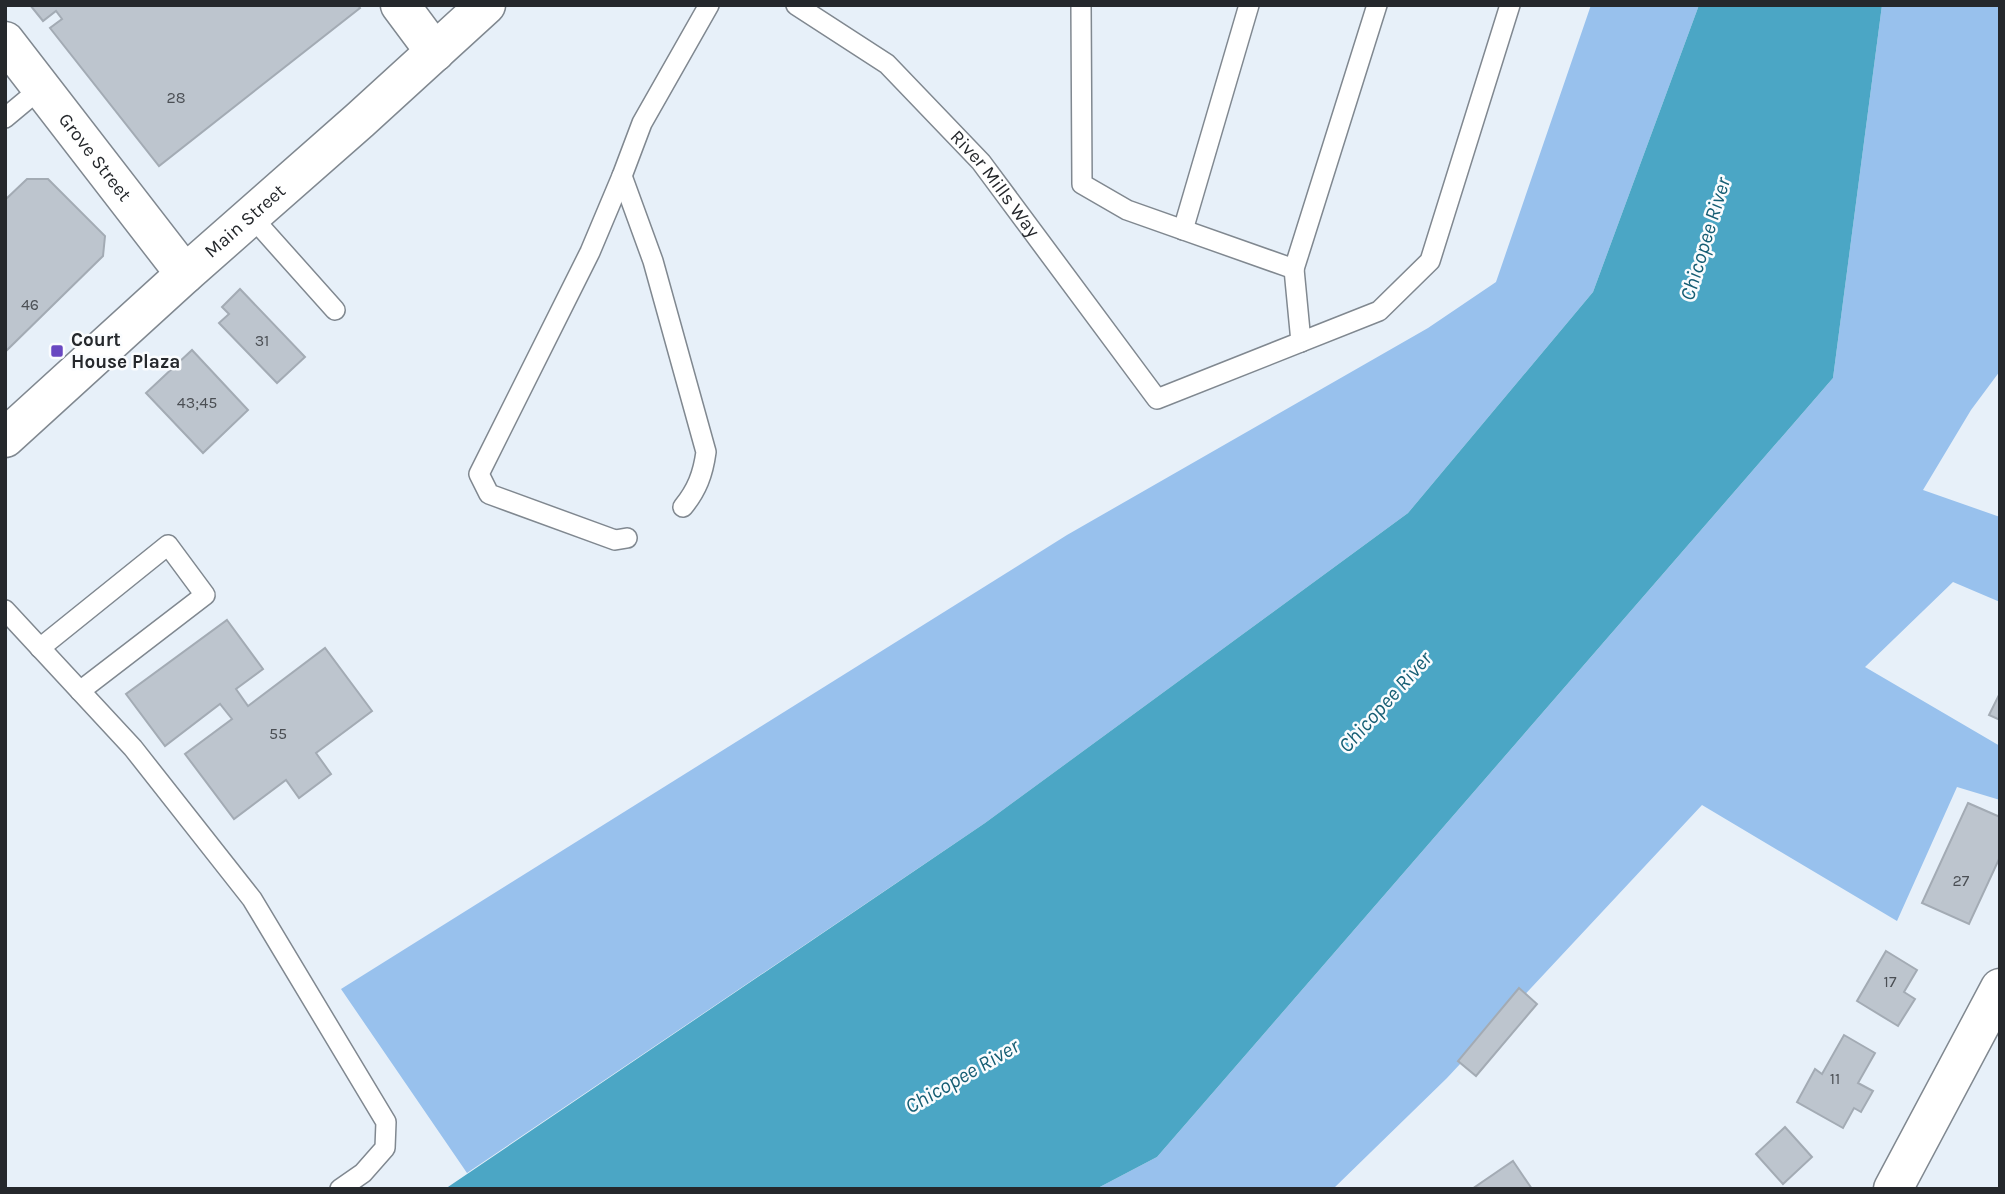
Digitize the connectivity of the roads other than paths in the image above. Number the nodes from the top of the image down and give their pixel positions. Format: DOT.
graph roads {
  1 [pos="400,5"];
  2 [pos="486,5"];
  3 [pos="709,5"];
  4 [pos="796,5"];
  5 [pos="1081,5"];
  6 [pos="1249,5"];
  7 [pos="1377,5"];
  8 [pos="1510,5"];
  9 [pos="5,41"];
  10 [pos="435,52"];
  11 [pos="41,88"];
  12 [pos="5,118"];
  13 [pos="622,177"];
  14 [pos="251,216"];
  15 [pos="1183,230"];
  16 [pos="1294,269"];
  17 [pos="185,274"];
  18 [pos="335,310"];
  19 [pos="1301,342"];
  20 [pos="11,422"];
  21 [pos="683,508"];
  22 [pos="627,538"];
  23 [pos="5,610"];
  24 [pos="40,648"];
  25 [pos="80,691"];
  26 [pos="2000,988"];
  27 [pos="340,1189"];
  28 [pos="1893,1189"];
  1 -- 10 [label="street"];
  2 -- 10 [label="street, Main Street"];
  3 -- 13 [label="lane"];
  4 -- 19 [label="lane, River Mills Way"];
  5 -- 15 [label="lane"];
  6 -- 15 [label="lane"];
  7 -- 16 [label="lane"];
  8 -- 19 [label="lane"];
  9 -- 11 [label="street, Grove Street"];
  10 -- 14 [label="street, Main Street"];
  11 -- 12 [label="lane"];
  11 -- 17 [label="street, Grove Street"];
  13 -- 21 [label="lane"];
  13 -- 22 [label="lane"];
  14 -- 17 [label="street, Main Street"];
  14 -- 18 [label="lane"];
  15 -- 16 [label="lane"];
  16 -- 19 [label="lane"];
  17 -- 20 [label="street, Main Street"];
  23 -- 24 [label="lane"];
  24 -- 25 [label="lane"];
  24 -- 25 [label="lane"];
  25 -- 27 [label="lane"];
  26 -- 28 [label="street"];
}
